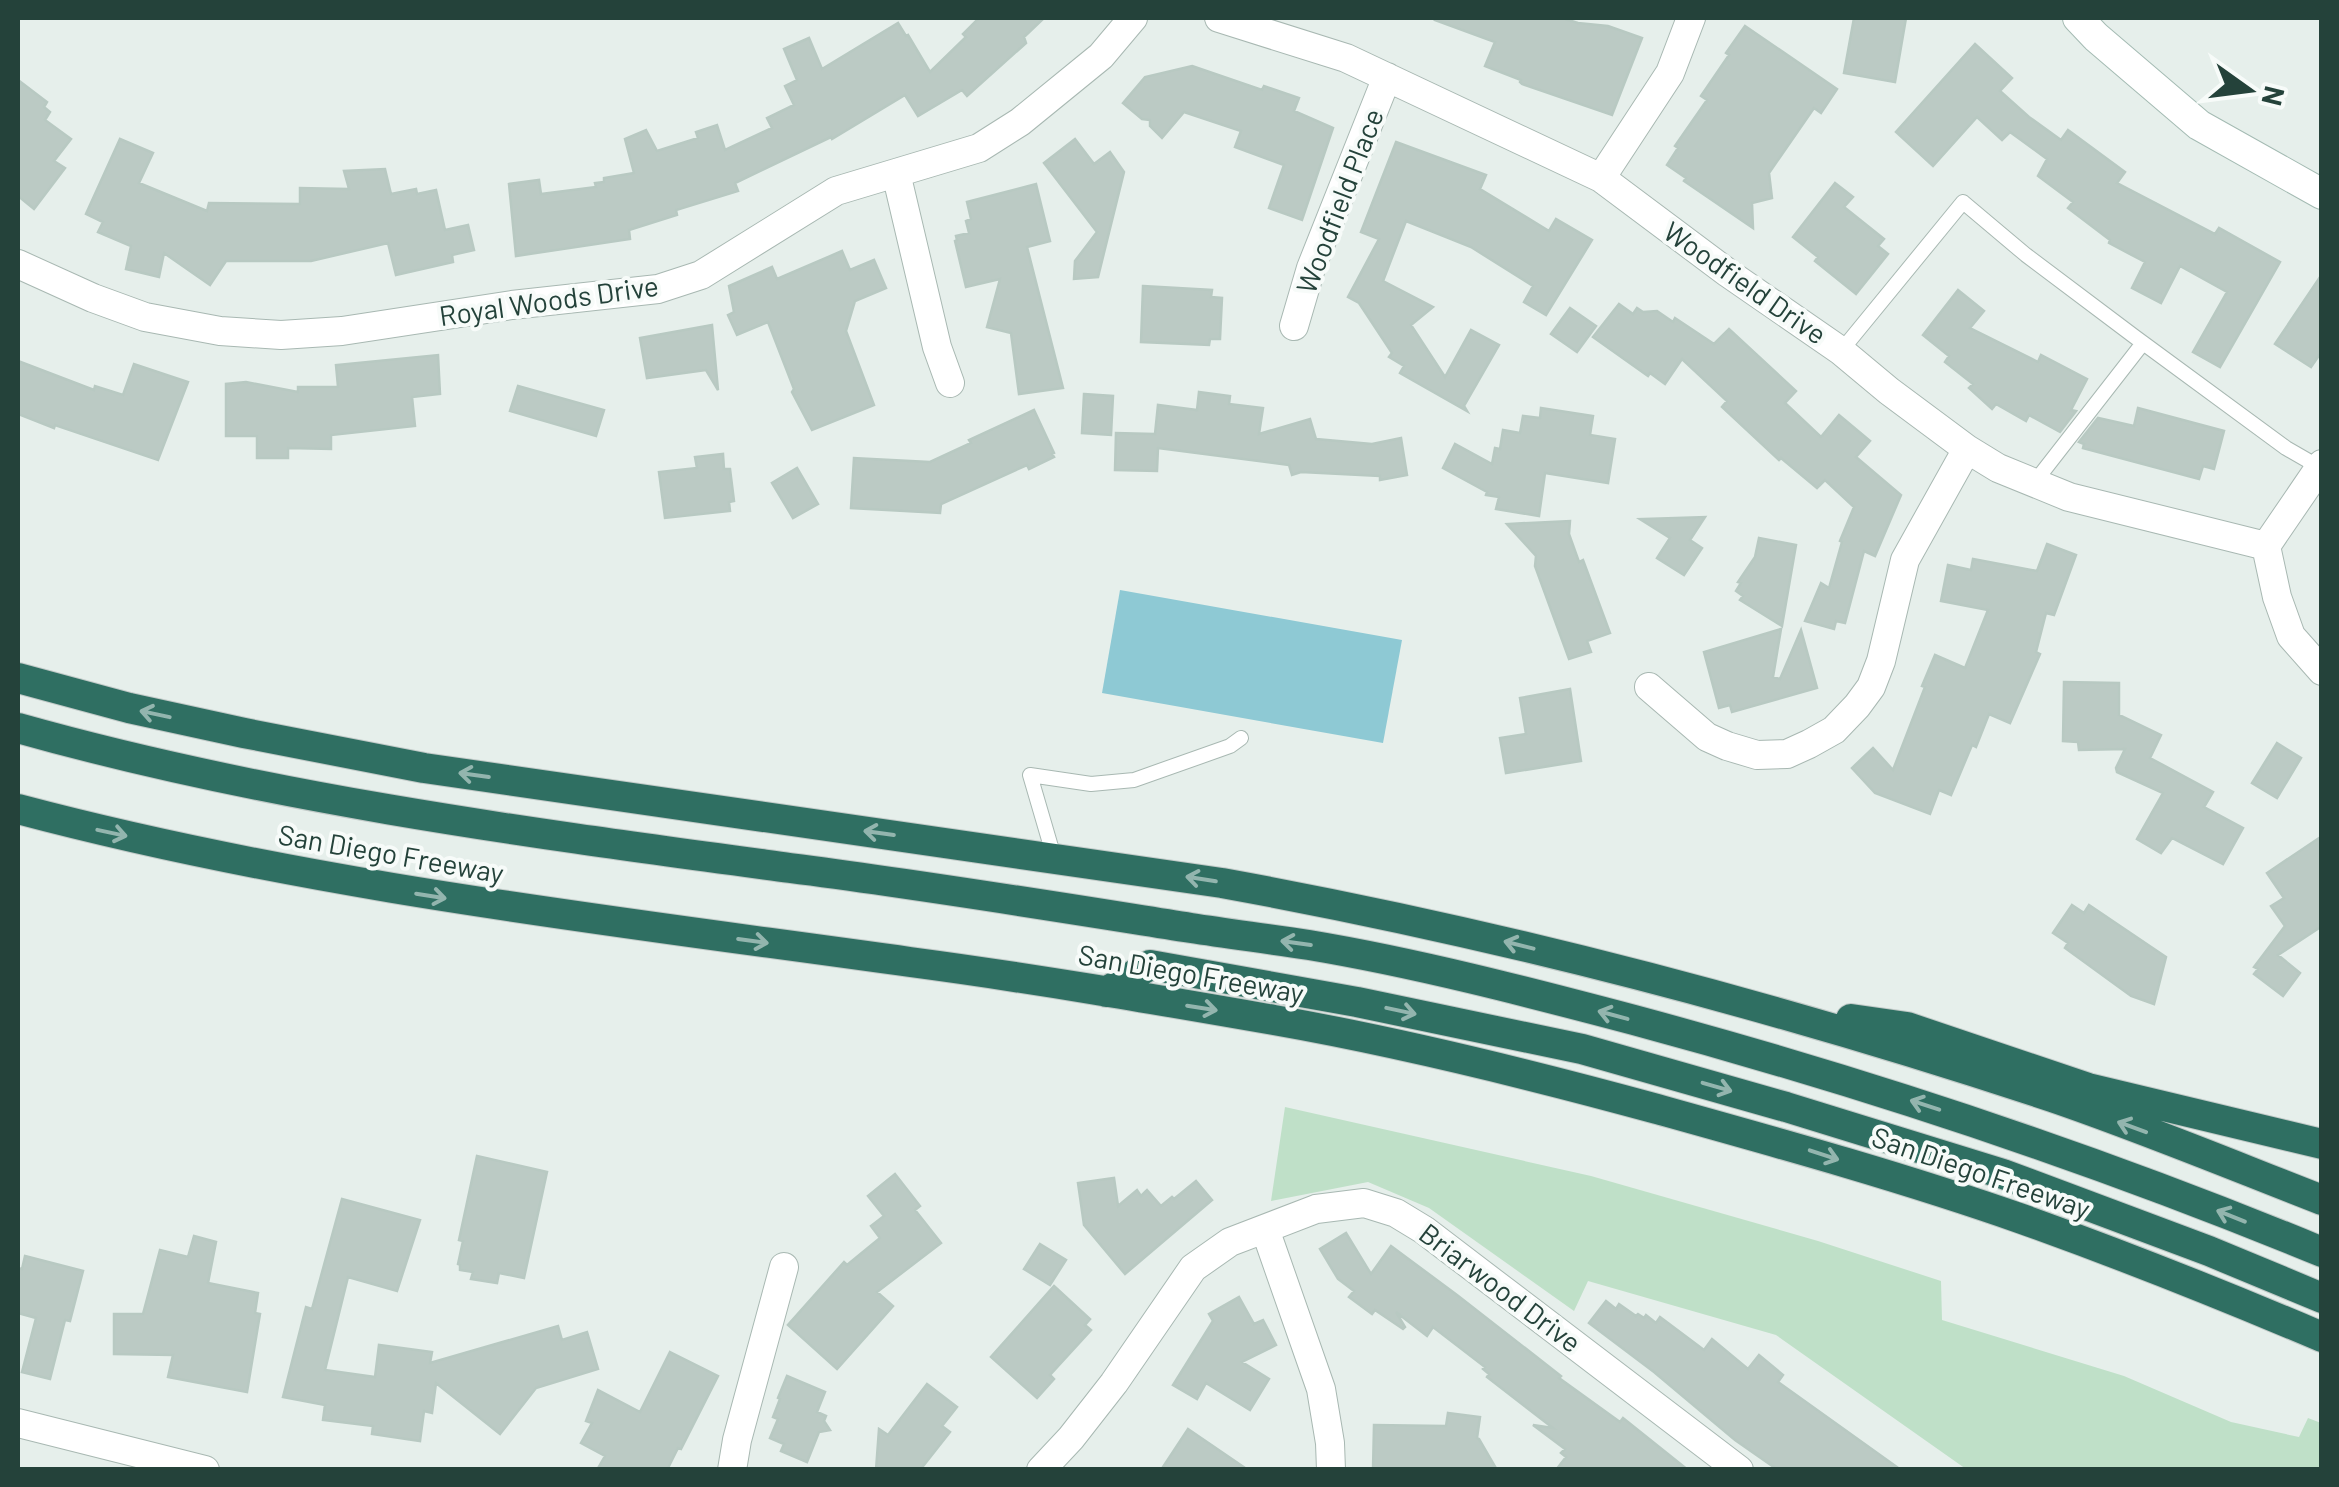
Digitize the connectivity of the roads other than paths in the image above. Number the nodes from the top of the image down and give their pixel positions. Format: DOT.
graph roads {
  1 [pos="1133,18"];
  2 [pos="1219,18"];
  3 [pos="1691,18"];
  4 [pos="2078,18"];
  5 [pos="1387,77"];
  6 [pos="896,173"];
  7 [pos="1601,178"];
  8 [pos="2322,194"];
  9 [pos="18,264"];
  10 [pos="1294,326"];
  11 [pos="2143,342"];
  12 [pos="1841,350"];
  13 [pos="950,383"];
  14 [pos="1967,449"];
  15 [pos="2320,465"];
  16 [pos="2034,483"];
  17 [pos="2266,546"];
  18 [pos="2322,671"];
  19 [pos="18,678"];
  20 [pos="1650,687"];
  21 [pos="18,728"];
  22 [pos="1241,738"];
  23 [pos="18,809"];
  24 [pos="1054,857"];
  25 [pos="1106,992"];
  26 [pos="1749,1004"];
  27 [pos="2322,1144"];
  28 [pos="2322,1200"];
  29 [pos="1265,1229"];
  30 [pos="2322,1252"];
  31 [pos="784,1267"];
  32 [pos="2322,1298"];
  33 [pos="2322,1337"];
  34 [pos="18,1422"];
  35 [pos="206,1470"];
  36 [pos="732,1470"];
  37 [pos="1041,1470"];
  38 [pos="1330,1470"];
  39 [pos="1739,1470"];
  1 -- 6 [label="street, Royal Woods Drive"];
  2 -- 5 [label="street, Woodfield Drive"];
  3 -- 7 [label="street"];
  4 -- 8 [label="main road"];
  5 -- 7 [label="street, Woodfield Drive"];
  5 -- 10 [label="street, Woodfield Place"];
  6 -- 9 [label="street, Royal Woods Drive"];
  6 -- 13 [label="street"];
  7 -- 12 [label="street, Woodfield Drive"];
  11 -- 12 [label="lane"];
  11 -- 15 [label="lane"];
  11 -- 16 [label="lane"];
  12 -- 14 [label="street, Woodfield Drive"];
  14 -- 16 [label="street, Woodfield Drive"];
  14 -- 20 [label="street"];
  15 -- 17 [label="street"];
  16 -- 17 [label="street, Woodfield Drive"];
  17 -- 18 [label="street"];
  24 -- 19 [label="highway, one-way"];
  30 -- 21 [label="highway, one-way"];
  22 -- 24 [label="lane"];
  23 -- 25 [label="highway, San Diego Freeway, one-way"];
  26 -- 24 [label="highway, one-way"];
  25 -- 32 [label="highway, one-way"];
  25 -- 33 [label="highway, San Diego Freeway, one-way"];
  26 -- 27 [label="highway"];
  28 -- 26 [label="highway, one-way"];
  29 -- 37 [label="street, Briarwood Drive"];
  29 -- 38 [label="street"];
  29 -- 39 [label="street, Briarwood Drive"];
  31 -- 36 [label="street"];
  34 -- 35 [label="street"];
}
